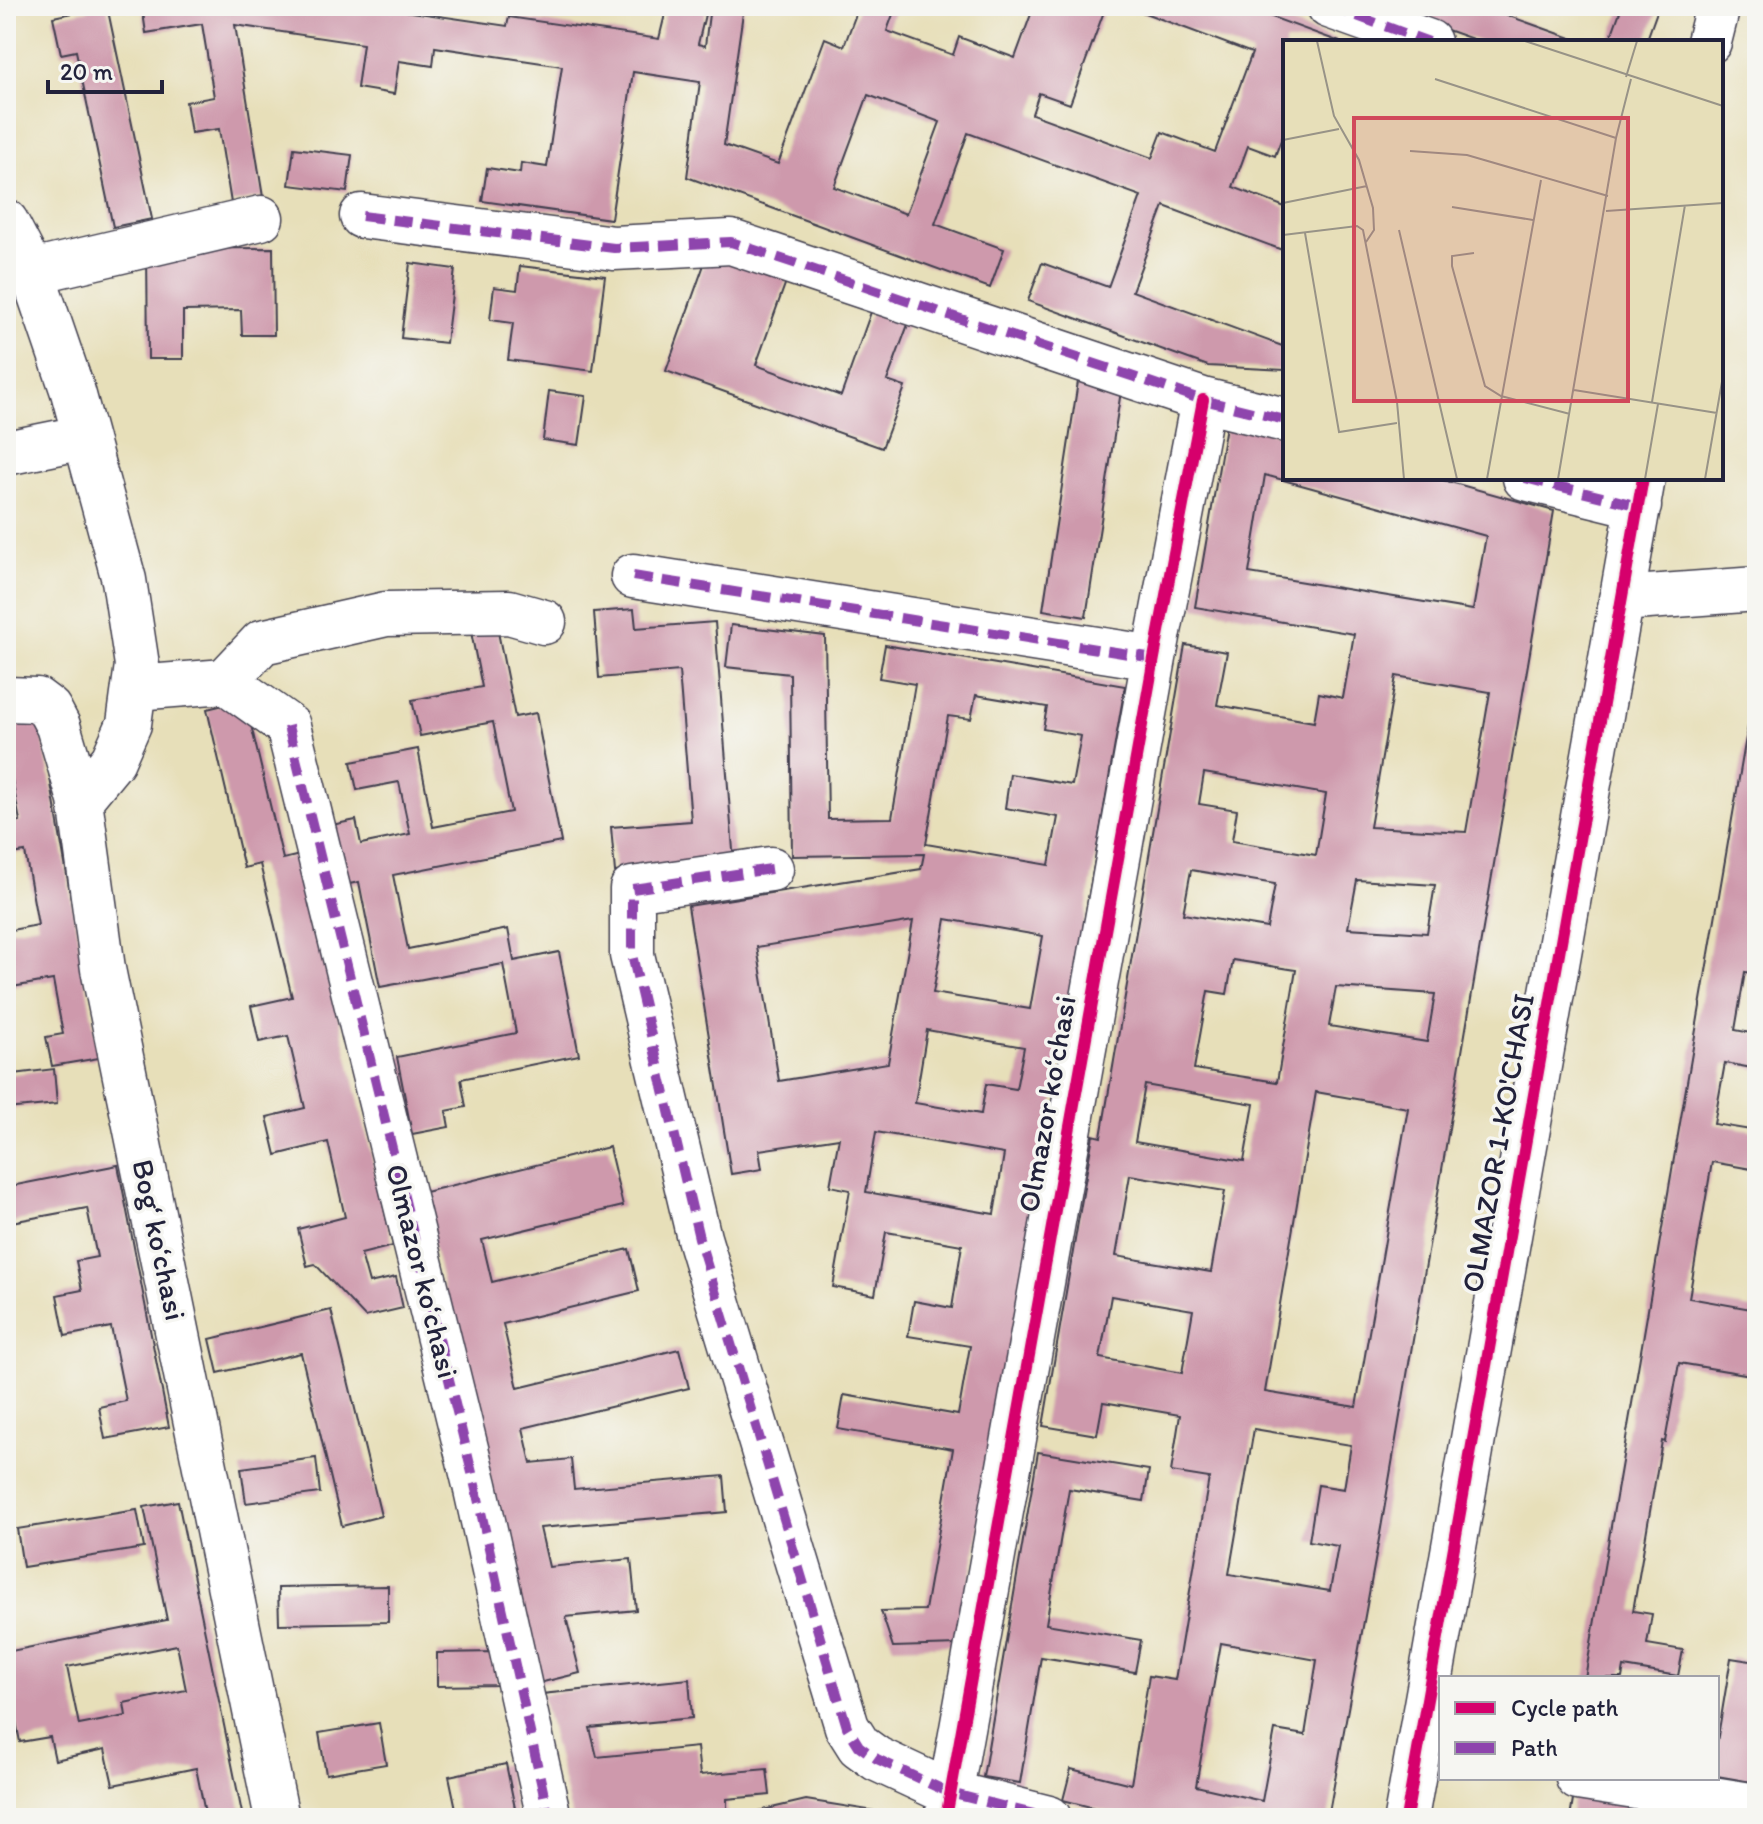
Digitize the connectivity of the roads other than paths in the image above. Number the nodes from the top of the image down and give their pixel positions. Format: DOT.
graph roads {
  1 [pos="1329,6"];
  2 [pos="1718,6"];
  3 [pos="1423,40"];
  4 [pos="1710,40"];
  5 [pos="362,216"];
  6 [pos="261,218"];
  7 [pos="6,222"];
  8 [pos="32,272"];
  9 [pos="1203,400"];
  10 [pos="1283,420"];
  11 [pos="85,437"];
  12 [pos="6,453"];
  13 [pos="1542,480"];
  14 [pos="1641,492"];
  15 [pos="633,576"];
  16 [pos="1757,589"];
  17 [pos="1621,599"];
  18 [pos="544,622"];
  19 [pos="1154,658"];
  20 [pos="225,681"];
  21 [pos="135,688"];
  22 [pos="6,699"];
  23 [pos="80,800"];
  24 [pos="771,869"];
  25 [pos="1442,1676"];
  26 [pos="1439,1695"];
  27 [pos="1429,1755"];
  28 [pos="1591,1780"];
  29 [pos="948,1805"];
  30 [pos="1757,1806"];
  31 [pos="277,1818"];
  32 [pos="549,1818"];
  33 [pos="1049,1818"];
  34 [pos="1406,1818"];
  1 -- 3 [label="street"];
  2 -- 4 [label="street"];
  5 -- 9 [label="street"];
  6 -- 8 [label="street"];
  7 -- 8 [label="street"];
  8 -- 11 [label="street"];
  9 -- 10 [label="street"];
  9 -- 19 [label="street, Olmazor koʻchasi"];
  11 -- 12 [label="street"];
  11 -- 21 [label="street"];
  13 -- 14 [label="street"];
  14 -- 17 [label="street, OLMAZOR 1-KO'CHASI"];
  15 -- 19 [label="street"];
  16 -- 17 [label="street"];
  17 -- 25 [label="street, OLMAZOR 1-KO'CHASI"];
  18 -- 20 [label="street"];
  19 -- 29 [label="street, Olmazor koʻchasi"];
  20 -- 21 [label="street"];
  20 -- 32 [label="street, Olmazor koʻchasi"];
  21 -- 23 [label="street"];
  22 -- 23 [label="street, Bogʻ koʻchasi"];
  23 -- 31 [label="street, Bogʻ koʻchasi"];
  24 -- 29 [label="street"];
  26 -- 27 [label="street, OLMAZOR 1-KO'CHASI"];
  27 -- 34 [label="street, OLMAZOR 1-KO'CHASI"];
  28 -- 30 [label="street"];
  29 -- 33 [label="street"];
}
